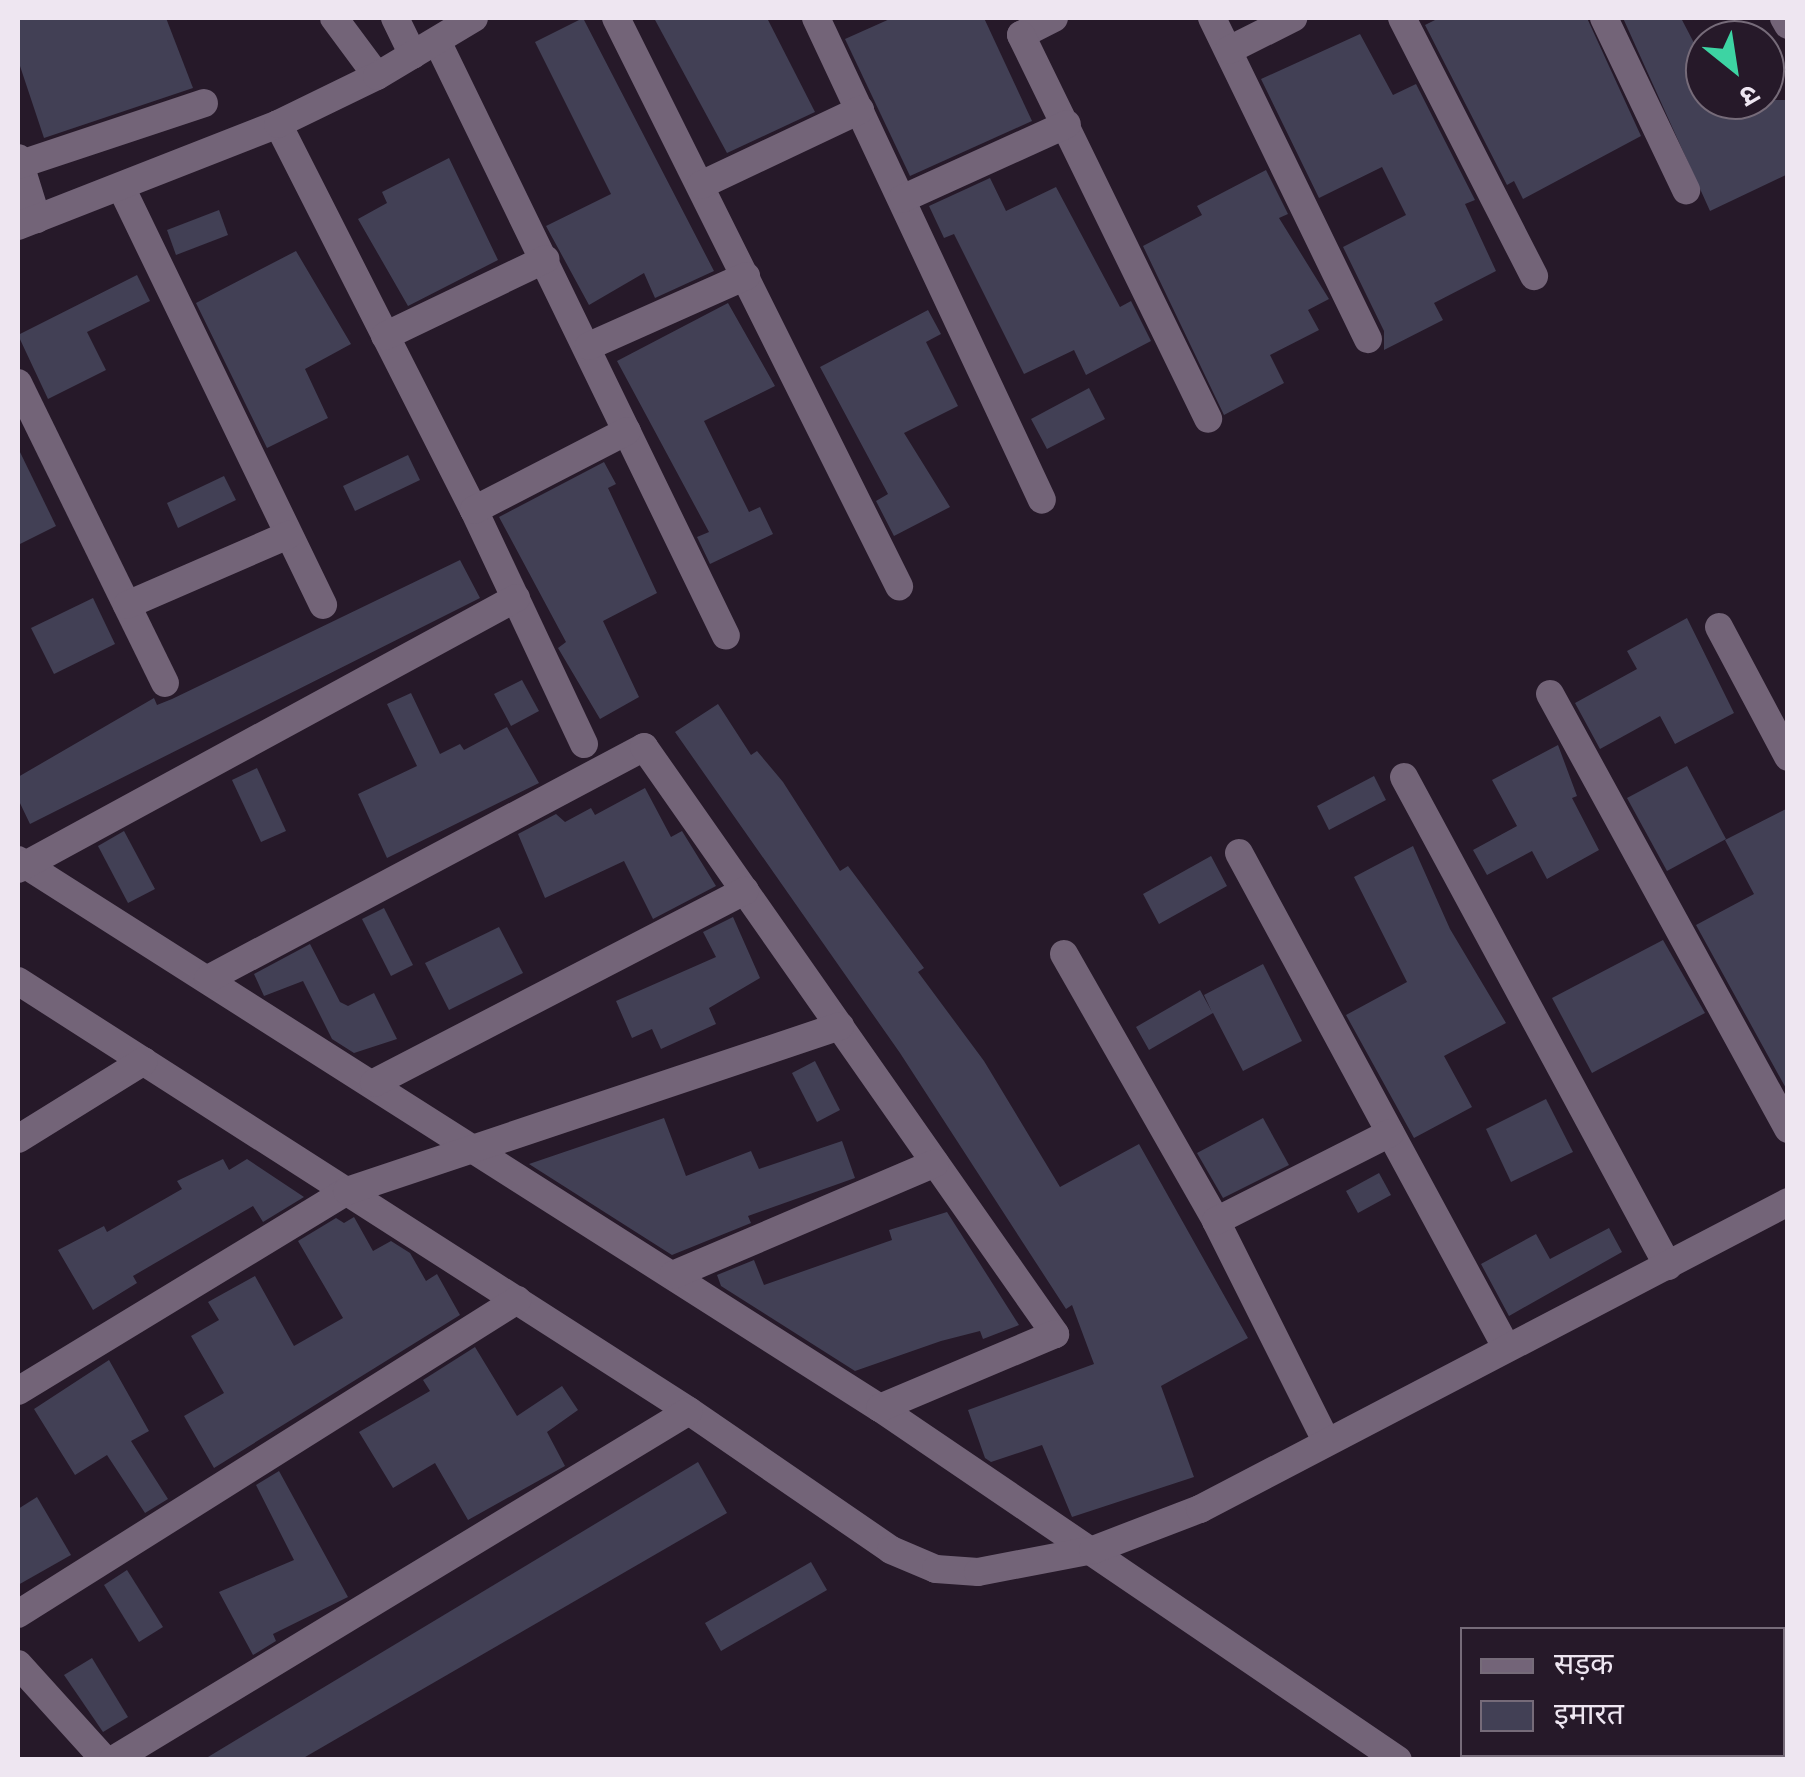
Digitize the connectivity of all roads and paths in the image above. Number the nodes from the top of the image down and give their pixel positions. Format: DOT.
graph roads {
  1 [pos="334,18"];
  2 [pos="395,18"];
  3 [pos="474,18"];
  4 [pos="616,18"];
  5 [pos="816,18"];
  6 [pos="1054,18"];
  7 [pos="1212,18"];
  8 [pos="1293,18"];
  9 [pos="1402,18"];
  10 [pos="1604,18"];
  11 [pos="1784,18"];
  12 [pos="1788,24"];
  13 [pos="1016,26"];
  14 [pos="425,48"];
  15 [pos="1229,50"];
  16 [pos="377,76"];
  17 [pos="204,103"];
  18 [pos="860,110"];
  19 [pos="278,124"];
  20 [pos="1067,124"];
  21 [pos="18,162"];
  22 [pos="701,185"];
  23 [pos="122,189"];
  24 [pos="1686,190"];
  25 [pos="902,199"];
  26 [pos="28,223"];
  27 [pos="546,259"];
  28 [pos="746,276"];
  29 [pos="1534,276"];
  30 [pos="385,336"];
  31 [pos="1368,339"];
  32 [pos="590,346"];
  33 [pos="18,384"];
  34 [pos="1208,419"];
  35 [pos="627,432"];
  36 [pos="1042,500"];
  37 [pos="474,510"];
  38 [pos="288,535"];
  39 [pos="899,586"];
  40 [pos="516,598"];
  41 [pos="127,605"];
  42 [pos="323,605"];
  43 [pos="1719,627"];
  44 [pos="726,636"];
  45 [pos="165,683"];
  46 [pos="1550,694"];
  47 [pos="584,744"];
  48 [pos="1788,757"];
  49 [pos="1404,777"];
  50 [pos="1239,853"];
  51 [pos="19,864"];
  52 [pos="745,891"];
  53 [pos="1064,954"];
  54 [pos="208,979"];
  55 [pos="18,981"];
  56 [pos="840,1026"];
  57 [pos="144,1061"];
  58 [pos="374,1084"];
  59 [pos="1788,1128"];
  60 [pos="1390,1132"];
  61 [pos="18,1139"];
  62 [pos="478,1150"];
  63 [pos="935,1163"];
  64 [pos="347,1191"];
  65 [pos="1788,1202"];
  66 [pos="1216,1221"];
  67 [pos="1668,1266"];
  68 [pos="674,1275"];
  69 [pos="517,1300"];
  70 [pos="1505,1346"];
  71 [pos="18,1391"];
  72 [pos="880,1408"];
  73 [pos="689,1410"];
  74 [pos="1326,1441"];
  75 [pos="1093,1550"];
  76 [pos="18,1614"];
  77 [pos="19,1668"];
  78 [pos="105,1760"];
  79 [pos="113,1760"];
  80 [pos="1398,1760"];
  1 -- 16 [label="street"];
  2 -- 14 [label="street"];
  3 -- 14 [label="street"];
  4 -- 22 [label="street"];
  5 -- 18 [label="street"];
  6 -- 13 [label="street"];
  7 -- 15 [label="street"];
  8 -- 15 [label="street"];
  9 -- 29 [label="street"];
  10 -- 24 [label="street"];
  11 -- 12 [label="street"];
  13 -- 20 [label="street"];
  14 -- 16 [label="street"];
  14 -- 27 [label="street"];
  15 -- 31 [label="street"];
  16 -- 19 [label="street"];
  17 -- 21 [label="street"];
  18 -- 22 [label="street"];
  18 -- 25 [label="street"];
  19 -- 23 [label="street"];
  19 -- 30 [label="street"];
  20 -- 25 [label="street"];
  20 -- 34 [label="street"];
  21 -- 26 [label="street"];
  22 -- 28 [label="street"];
  23 -- 26 [label="street"];
  23 -- 38 [label="street"];
  25 -- 36 [label="street"];
  27 -- 30 [label="street"];
  27 -- 32 [label="street"];
  28 -- 32 [label="street"];
  28 -- 39 [label="street"];
  30 -- 37 [label="street"];
  32 -- 35 [label="street"];
  33 -- 41 [label="street"];
  35 -- 37 [label="street"];
  35 -- 44 [label="street"];
  37 -- 40 [label="street"];
  38 -- 41 [label="street"];
  38 -- 42 [label="street"];
  40 -- 47 [label="street"];
  40 -- 51 [label="street"];
  41 -- 45 [label="street"];
  43 -- 48 [label="street"];
  46 -- 59 [label="street"];
  49 -- 67 [label="street"];
  50 -- 60 [label="street"];
  51 -- 54 [label="street"];
  52 -- 54 [label="street"];
  52 -- 56 [label="street"];
  52 -- 58 [label="street"];
  53 -- 66 [label="street"];
  54 -- 58 [label="street"];
  55 -- 57 [label="street"];
  56 -- 62 [label="street"];
  56 -- 63 [label="street"];
  57 -- 61 [label="street"];
  57 -- 64 [label="street"];
  58 -- 62 [label="street"];
  60 -- 66 [label="street"];
  60 -- 70 [label="street"];
  62 -- 64 [label="street"];
  62 -- 68 [label="street"];
  63 -- 68 [label="street"];
  63 -- 72 [label="street"];
  64 -- 69 [label="street"];
  64 -- 71 [label="street"];
  65 -- 67 [label="street"];
  66 -- 74 [label="street"];
  67 -- 70 [label="street"];
  68 -- 72 [label="street"];
  69 -- 73 [label="street"];
  69 -- 76 [label="street"];
  70 -- 74 [label="street"];
  72 -- 75 [label="street"];
  73 -- 75 [label="street"];
  73 -- 79 [label="street"];
  74 -- 75 [label="street"];
  75 -- 80 [label="street"];
  77 -- 78 [label="street"];
}
